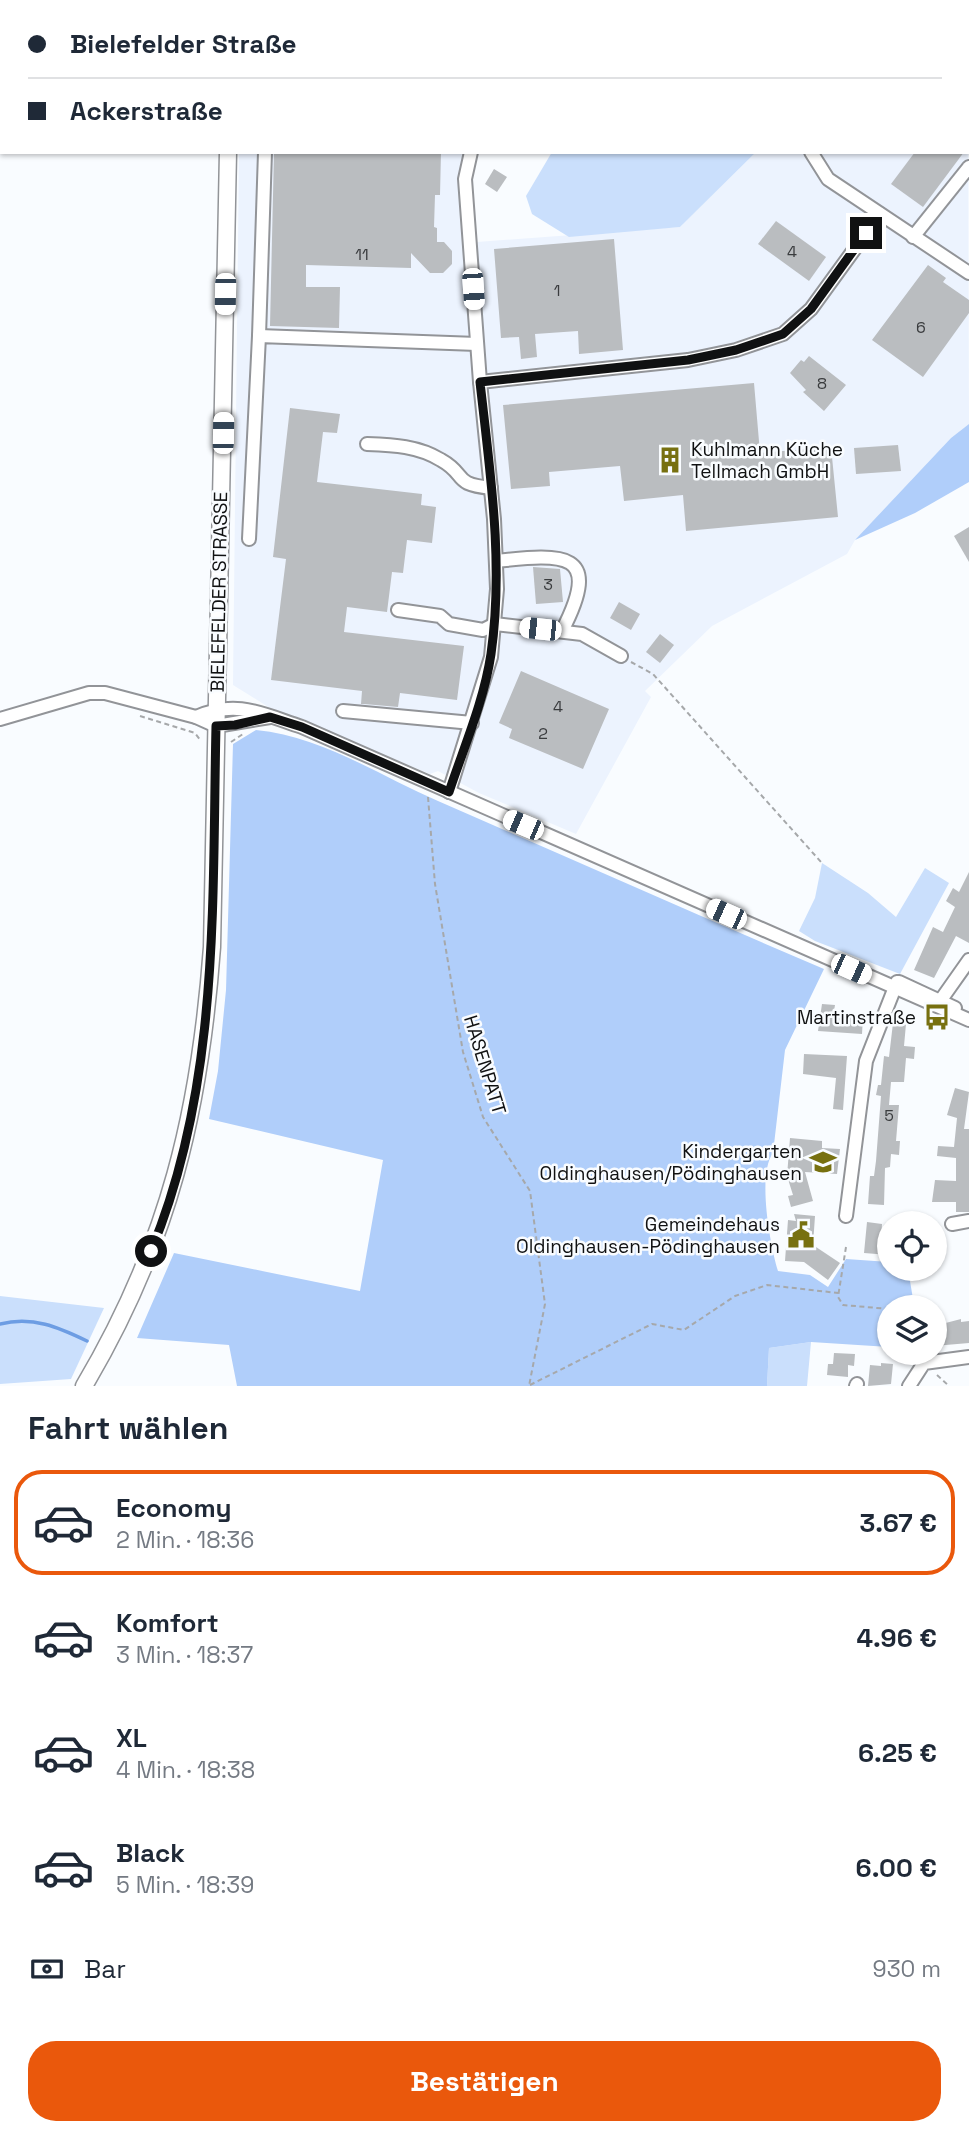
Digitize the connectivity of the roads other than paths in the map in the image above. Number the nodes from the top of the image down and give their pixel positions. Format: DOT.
graph roads {
  1 [pos="228,154"];
  2 [pos="265,154"];
  3 [pos="471,154"];
  4 [pos="812,154"];
  5 [pos="969,167"];
  6 [pos="880,214"];
  7 [pos="912,237"];
  8 [pos="969,273"];
  9 [pos="259,336"];
  10 [pos="477,345"];
  11 [pos="480,382"];
  12 [pos="368,444"];
  13 [pos="491,488"];
  14 [pos="250,539"];
  15 [pos="496,561"];
  16 [pos="398,610"];
  17 [pos="495,624"];
  18 [pos="562,631"];
  19 [pos="621,656"];
  20 [pos="217,707"];
  21 [pos="343,711"];
  22 [pos="196,716"];
  23 [pos="270,717"];
  24 [pos="0,719"];
  25 [pos="472,723"];
  26 [pos="216,734"];
  27 [pos="449,792"];
  28 [pos="969,960"];
  29 [pos="896,985"];
  30 [pos="938,1003"];
  31 [pos="969,1018"];
  32 [pos="846,1216"];
  33 [pos="969,1221"];
  34 [pos="952,1224"];
  35 [pos="969,1357"];
  36 [pos="84,1386"];
  37 [pos="909,1386"];
  1 -- 20 [label="main road, BIELEFELDER STRASSE"];
  2 -- 9 [label="street"];
  3 -- 10 [label="street"];
  4 -- 6 [label="street"];
  5 -- 7 [label="street"];
  6 -- 7 [label="street"];
  6 -- 11 [label="street"];
  7 -- 8 [label="street"];
  9 -- 10 [label="street"];
  9 -- 14 [label="street"];
  10 -- 11 [label="street"];
  11 -- 13 [label="street"];
  12 -- 13 [label="street"];
  13 -- 15 [label="street"];
  15 -- 17 [label="street"];
  15 -- 18 [label="street"];
  16 -- 17 [label="street"];
  17 -- 18 [label="street"];
  17 -- 25 [label="street"];
  18 -- 19 [label="street"];
  20 -- 22 [label="street"];
  20 -- 23 [label="street"];
  20 -- 26 [label="main road, BIELEFELDER STRASSE"];
  21 -- 25 [label="street"];
  22 -- 24 [label="street"];
  22 -- 26 [label="street"];
  23 -- 26 [label="street"];
  23 -- 27 [label="street"];
  25 -- 27 [label="street"];
  26 -- 36 [label="main road, BIELEFELDER STRASSE"];
  27 -- 29 [label="street"];
  28 -- 30 [label="street"];
  29 -- 30 [label="street"];
  29 -- 32 [label="street"];
  30 -- 31 [label="street"];
  33 -- 34 [label="street"];
  35 -- 37 [label="street"];
}
